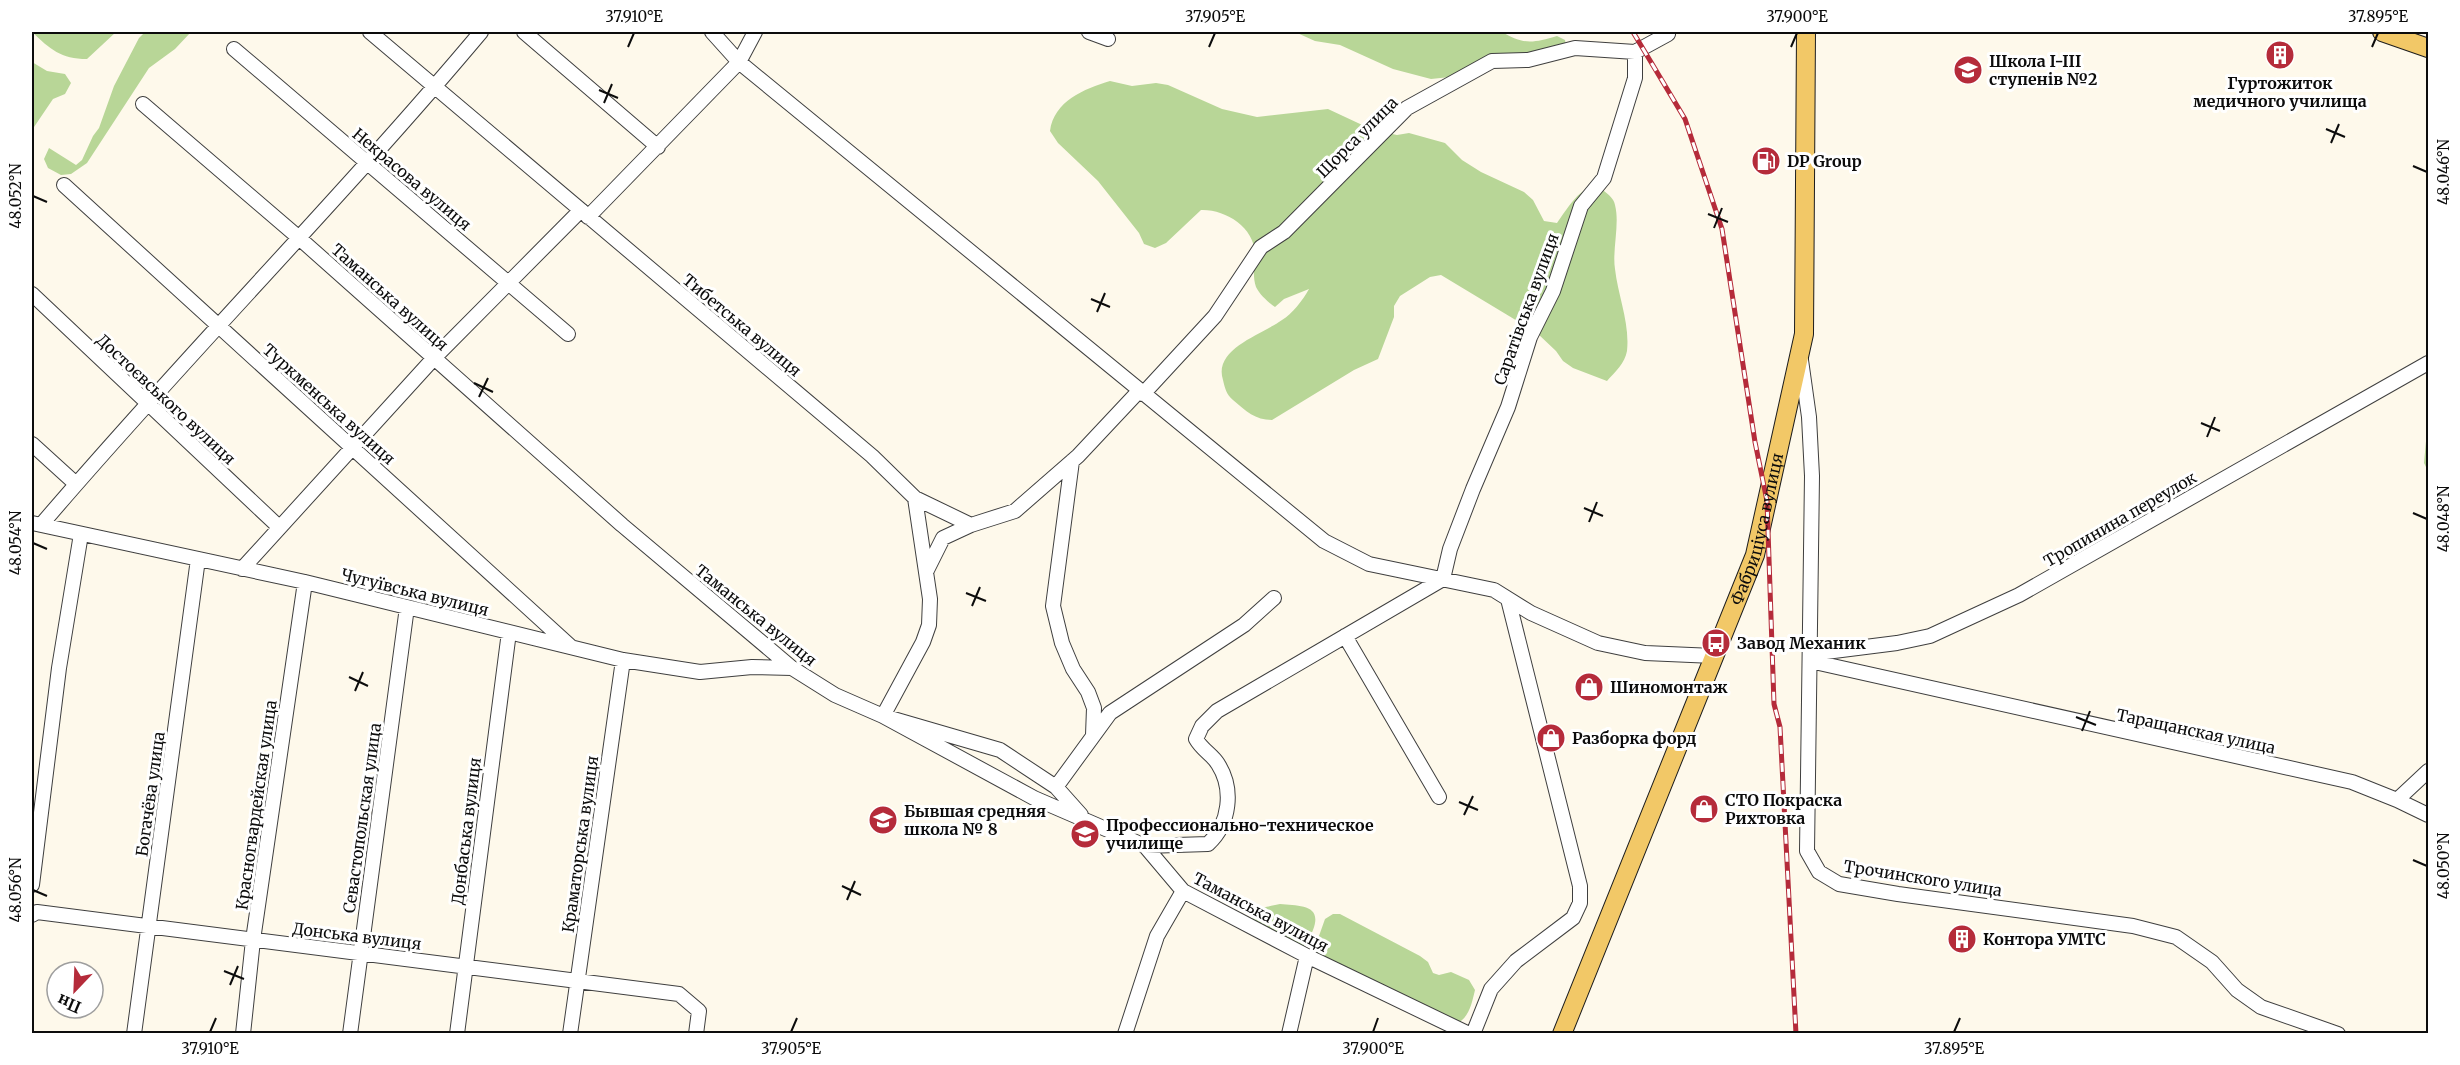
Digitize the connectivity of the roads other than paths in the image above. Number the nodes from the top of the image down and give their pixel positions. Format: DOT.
graph roads {
  1 [pos="370,32"];
  2 [pos="482,32"];
  3 [pos="524,32"];
  4 [pos="712,32"];
  5 [pos="755,32"];
  6 [pos="1089,32"];
  7 [pos="1806,32"];
  8 [pos="2382,32"];
  9 [pos="1668,34"];
  10 [pos="1108,39"];
  11 [pos="2428,48"];
  12 [pos="234,49"];
  13 [pos="1635,52"];
  14 [pos="739,62"];
  15 [pos="435,87"];
  16 [pos="143,104"];
  17 [pos="658,147"];
  18 [pos="366,162"];
  19 [pos="64,185"];
  20 [pos="584,214"];
  21 [pos="298,237"];
  22 [pos="508,282"];
  23 [pos="32,294"];
  24 [pos="218,325"];
  25 [pos="568,334"];
  26 [pos="1800,350"];
  27 [pos="434,358"];
  28 [pos="2428,363"];
  29 [pos="1141,392"];
  30 [pos="147,405"];
  31 [pos="32,444"];
  32 [pos="352,448"];
  33 [pos="1072,461"];
  34 [pos="76,484"];
  35 [pos="915,498"];
  36 [pos="36,524"];
  37 [pos="971,525"];
  38 [pos="279,527"];
  39 [pos="81,534"];
  40 [pos="198,559"];
  41 [pos="242,569"];
  42 [pos="926,572"];
  43 [pos="1443,579"];
  44 [pos="305,582"];
  45 [pos="1274,598"];
  46 [pos="1508,598"];
  47 [pos="406,607"];
  48 [pos="509,632"];
  49 [pos="1345,636"];
  50 [pos="572,647"];
  51 [pos="1714,656"];
  52 [pos="1810,658"];
  53 [pos="623,660"];
  54 [pos="792,668"];
  55 [pos="883,716"];
  56 [pos="1093,735"];
  57 [pos="2428,771"];
  58 [pos="1056,787"];
  59 [pos="1438,797"];
  60 [pos="2397,800"];
  61 [pos="2428,815"];
  62 [pos="1084,819"];
  63 [pos="1145,846"];
  64 [pos="32,885"];
  65 [pos="1184,891"];
  66 [pos="32,915"];
  67 [pos="149,926"];
  68 [pos="253,939"];
  69 [pos="360,953"];
  70 [pos="1307,956"];
  71 [pos="465,967"];
  72 [pos="577,981"];
  73 [pos="134,1034"];
  74 [pos="243,1034"];
  75 [pos="350,1034"];
  76 [pos="457,1034"];
  77 [pos="570,1034"];
  78 [pos="696,1034"];
  79 [pos="1125,1034"];
  80 [pos="1289,1034"];
  81 [pos="1471,1034"];
  82 [pos="1562,1034"];
  83 [pos="2338,1034"];
  1 -- 15 [label="street, Тибетська вулиця"];
  2 -- 15 [label="street"];
  3 -- 17 [label="street"];
  4 -- 14 [label="street"];
  5 -- 14 [label="street"];
  6 -- 10 [label="street"];
  7 -- 26 [label="main road, Фабриціуса вулиця"];
  8 -- 11 [label="main road"];
  9 -- 13 [label="street"];
  12 -- 18 [label="street, Некрасова вулиця"];
  13 -- 29 [label="street, Щорса улица"];
  13 -- 43 [label="street, Саратівська вулиця"];
  14 -- 17 [label="street"];
  14 -- 29 [label="street"];
  15 -- 18 [label="street"];
  15 -- 20 [label="street, Тибетська вулиця"];
  16 -- 21 [label="street, Таманська вулиця"];
  17 -- 20 [label="street"];
  18 -- 21 [label="street"];
  18 -- 22 [label="street, Некрасова вулиця"];
  19 -- 24 [label="street, Туркменська вулиця"];
  20 -- 22 [label="street"];
  20 -- 35 [label="street, Тибетська вулиця"];
  21 -- 24 [label="street"];
  21 -- 27 [label="street, Таманська вулиця"];
  22 -- 25 [label="street, Некрасова вулиця"];
  22 -- 27 [label="street"];
  23 -- 30 [label="street, Достоєвського вулиця"];
  24 -- 30 [label="street"];
  24 -- 32 [label="street, Туркменська вулиця"];
  26 -- 51 [label="main road, Фабриціуса вулиця"];
  26 -- 52 [label="street, Трочинского улица"];
  27 -- 32 [label="street"];
  27 -- 54 [label="street, Таманська вулиця"];
  28 -- 52 [label="street, Тропинина переулок"];
  29 -- 33 [label="street, Щорса улица"];
  29 -- 43 [label="street"];
  30 -- 34 [label="street"];
  30 -- 38 [label="street, Достоєвського вулиця"];
  31 -- 34 [label="street"];
  32 -- 38 [label="street"];
  32 -- 50 [label="street, Туркменська вулиця"];
  33 -- 37 [label="street, Щорса улица"];
  33 -- 56 [label="street"];
  34 -- 36 [label="street"];
  35 -- 37 [label="street, Тибетська вулиця"];
  35 -- 42 [label="street"];
  36 -- 39 [label="street, Чугуївська вулиця"];
  37 -- 42 [label="street, Щорса улица"];
  38 -- 41 [label="street"];
  39 -- 40 [label="street, Чугуївська вулиця"];
  39 -- 64 [label="street"];
  40 -- 41 [label="street, Чугуївська вулиця"];
  40 -- 67 [label="street, Богачёва улица"];
  41 -- 44 [label="street, Чугуївська вулиця"];
  42 -- 55 [label="street"];
  43 -- 46 [label="street"];
  43 -- 49 [label="street"];
  44 -- 47 [label="street, Чугуївська вулиця"];
  44 -- 68 [label="street, Красногвардейская улица"];
  45 -- 56 [label="street"];
  46 -- 51 [label="street"];
  46 -- 81 [label="street"];
  47 -- 48 [label="street, Чугуївська вулиця"];
  47 -- 69 [label="street, Севастопольская улица"];
  48 -- 50 [label="street, Чугуївська вулиця"];
  48 -- 71 [label="street, Донбаська вулиця"];
  49 -- 59 [label="street"];
  49 -- 63 [label="street"];
  50 -- 53 [label="street, Чугуївська вулиця"];
  51 -- 82 [label="main road, Фабриціуса вулиця"];
  52 -- 60 [label="street, Таращанская улица"];
  52 -- 83 [label="street, Трочинского улица"];
  53 -- 54 [label="street, Чугуївська вулиця"];
  53 -- 72 [label="street, Краматорська вулиця"];
  54 -- 55 [label="street, Таманська вулиця"];
  55 -- 58 [label="street"];
  55 -- 62 [label="street, Таманська вулиця"];
  56 -- 58 [label="street"];
  57 -- 60 [label="street"];
  58 -- 62 [label="street"];
  60 -- 61 [label="street, Таращанская улица"];
  62 -- 63 [label="street, Таманська вулиця"];
  63 -- 65 [label="street, Таманська вулиця"];
  65 -- 70 [label="street, Таманська вулиця"];
  65 -- 79 [label="street"];
  66 -- 67 [label="street, Донська вулиця"];
  67 -- 68 [label="street, Донська вулиця"];
  67 -- 73 [label="street, Богачёва улица"];
  68 -- 69 [label="street, Донська вулиця"];
  68 -- 74 [label="street, Красногвардейская улица"];
  69 -- 71 [label="street, Донська вулиця"];
  69 -- 75 [label="street, Севастопольская улица"];
  70 -- 80 [label="street"];
  70 -- 81 [label="street, Таманська вулиця"];
  71 -- 72 [label="street, Донська вулиця"];
  71 -- 76 [label="street, Донбаська вулиця"];
  72 -- 77 [label="street, Краматорська вулиця"];
  72 -- 78 [label="street, Донська вулиця"];
}
